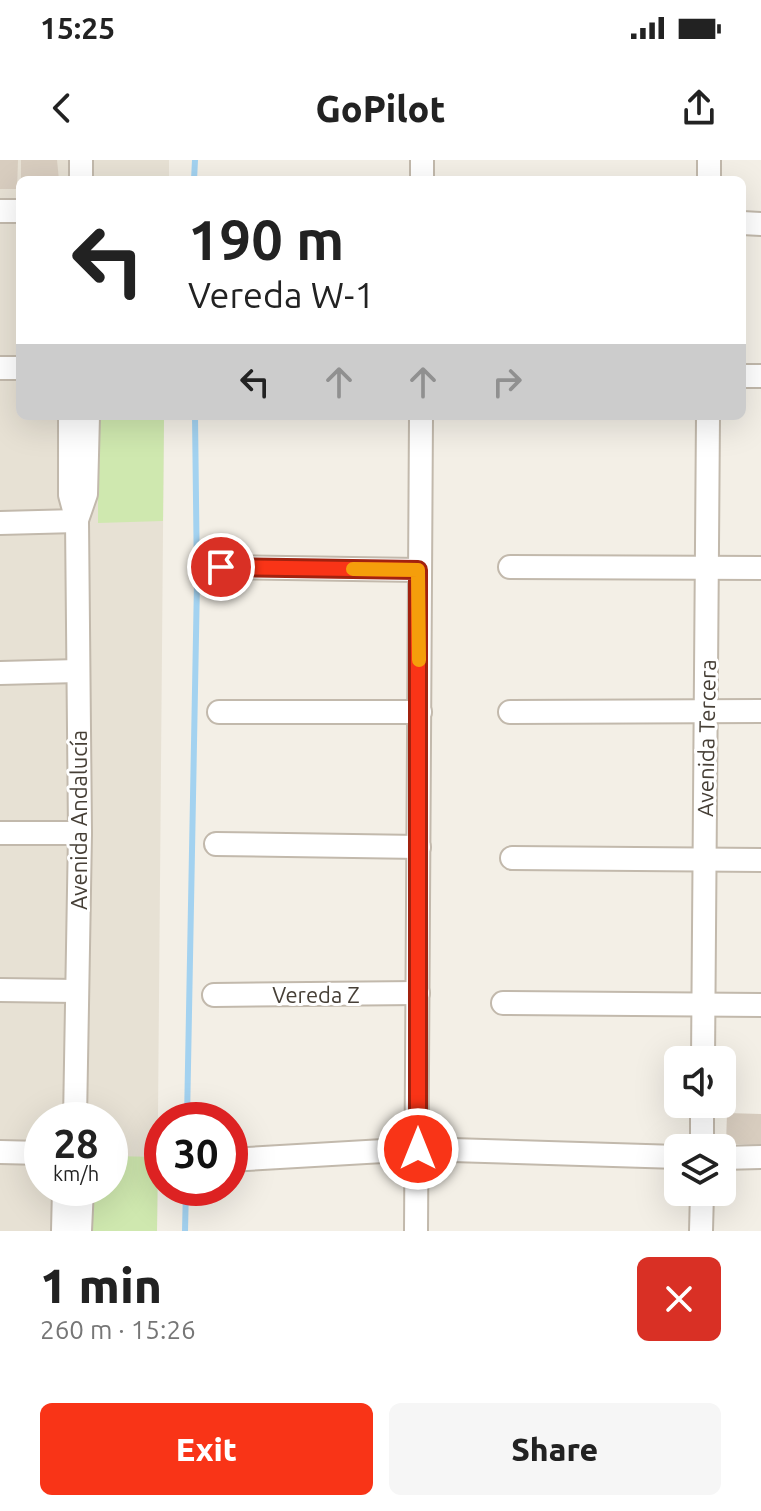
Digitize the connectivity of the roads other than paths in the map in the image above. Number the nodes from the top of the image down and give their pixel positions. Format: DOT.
graph roads {
  1 [pos="70,420"];
  2 [pos="88,420"];
  3 [pos="421,420"];
  4 [pos="708,420"];
  5 [pos="77,521"];
  6 [pos="0,523"];
  7 [pos="707,566"];
  8 [pos="221,567"];
  9 [pos="510,567"];
  10 [pos="761,568"];
  11 [pos="418,570"];
  12 [pos="78,671"];
  13 [pos="0,673"];
  14 [pos="706,710"];
  15 [pos="761,711"];
  16 [pos="219,712"];
  17 [pos="420,712"];
  18 [pos="510,712"];
  19 [pos="0,833"];
  20 [pos="80,833"];
  21 [pos="216,844"];
  22 [pos="419,847"];
  23 [pos="512,858"];
  24 [pos="705,858"];
  25 [pos="761,860"];
  26 [pos="0,990"];
  27 [pos="77,991"];
  28 [pos="418,993"];
  29 [pos="214,995"];
  30 [pos="503,1003"];
  31 [pos="703,1004"];
  32 [pos="761,1005"];
  33 [pos="703,1046"];
  34 [pos="75,1102"];
  35 [pos="418,1149"];
  36 [pos="0,1152"];
  37 [pos="24,1153"];
  38 [pos="664,1157"];
  39 [pos="761,1157"];
  40 [pos="736,1158"];
  41 [pos="248,1159"];
  42 [pos="64,1206"];
  43 [pos="81,1206"];
  44 [pos="702,1206"];
  45 [pos="63,1231"];
  46 [pos="80,1231"];
  47 [pos="416,1231"];
  48 [pos="701,1231"];
  1 -- 5 [label="street, Avenida Andalucía"];
  2 -- 5 [label="street, Avenida Andalucía"];
  3 -- 11 [label="street"];
  4 -- 7 [label="street, Avenida Tercera"];
  5 -- 6 [label="street"];
  5 -- 12 [label="street, Avenida Andalucía"];
  7 -- 9 [label="street"];
  7 -- 10 [label="street"];
  7 -- 14 [label="street, Avenida Tercera"];
  8 -- 11 [label="street"];
  11 -- 17 [label="street"];
  12 -- 13 [label="street"];
  12 -- 20 [label="street, Avenida Andalucía"];
  14 -- 15 [label="street"];
  14 -- 18 [label="street"];
  14 -- 24 [label="street, Avenida Tercera"];
  16 -- 17 [label="street"];
  17 -- 22 [label="street"];
  19 -- 20 [label="street"];
  20 -- 27 [label="street, Avenida Andalucía"];
  21 -- 22 [label="street"];
  22 -- 28 [label="street"];
  23 -- 24 [label="street"];
  24 -- 25 [label="street"];
  24 -- 31 [label="street, Avenida Tercera"];
  26 -- 27 [label="street"];
  27 -- 34 [label="street, Avenida Andalucía"];
  28 -- 29 [label="street, Vereda Z"];
  28 -- 35 [label="street"];
  30 -- 31 [label="street"];
  31 -- 32 [label="street"];
  31 -- 33 [label="street, Avenida Tercera"];
  35 -- 38 [label="street"];
  35 -- 41 [label="street"];
  35 -- 47 [label="street"];
  36 -- 37 [label="street"];
  39 -- 40 [label="street"];
  42 -- 45 [label="street"];
  43 -- 46 [label="street"];
  44 -- 48 [label="street"];
}
